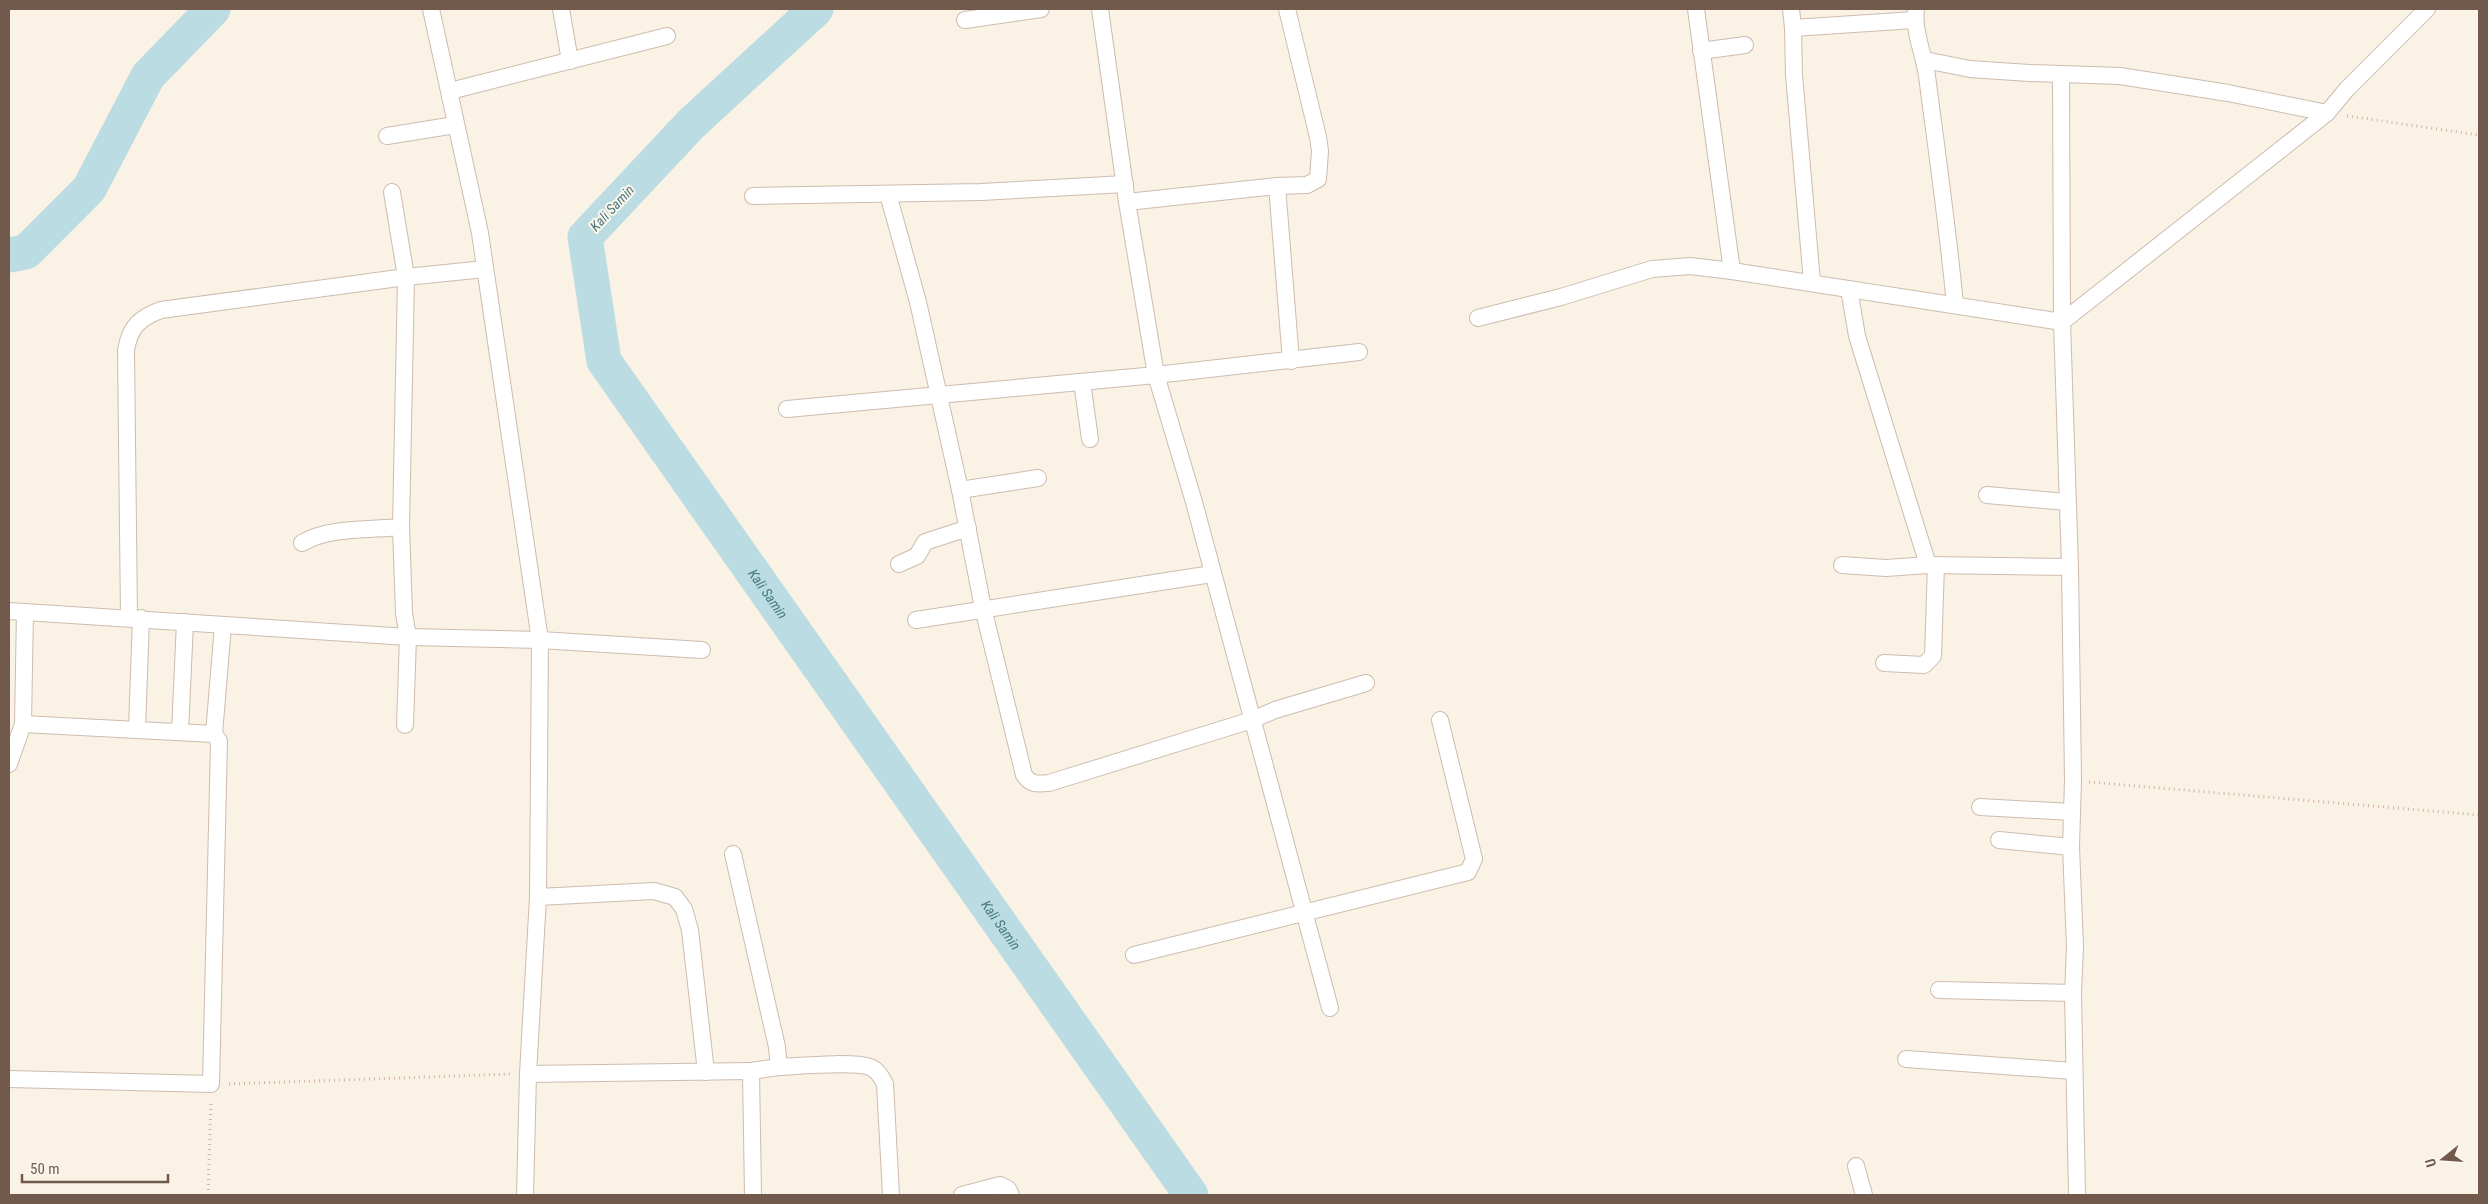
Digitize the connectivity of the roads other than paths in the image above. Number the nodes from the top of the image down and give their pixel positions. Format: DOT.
graph roads {
  1 [pos="431,9"];
  2 [pos="561,9"];
  3 [pos="1041,9"];
  4 [pos="1100,9"];
  5 [pos="1287,9"];
  6 [pos="1696,9"];
  7 [pos="1791,9"];
  8 [pos="2427,9"];
  9 [pos="1915,14"];
  10 [pos="2413,15"];
  11 [pos="965,20"];
  12 [pos="1793,28"];
  13 [pos="667,36"];
  14 [pos="1745,45"];
  15 [pos="1702,51"];
  16 [pos="1925,60"];
  17 [pos="570,62"];
  18 [pos="2061,75"];
  19 [pos="450,91"];
  20 [pos="2327,113"];
  21 [pos="455,125"];
  22 [pos="387,136"];
  23 [pos="1124,184"];
  24 [pos="1277,186"];
  25 [pos="392,192"];
  26 [pos="888,194"];
  27 [pos="753,196"];
  28 [pos="1127,202"];
  29 [pos="485,269"];
  30 [pos="1732,271"];
  31 [pos="406,276"];
  32 [pos="1812,282"];
  33 [pos="1849,289"];
  34 [pos="1955,305"];
  35 [pos="1478,318"];
  36 [pos="2062,322"];
  37 [pos="1359,352"];
  38 [pos="1290,361"];
  39 [pos="1156,375"];
  40 [pos="1082,382"];
  41 [pos="940,396"];
  42 [pos="787,409"];
  43 [pos="1090,439"];
  44 [pos="1038,478"];
  45 [pos="960,490"];
  46 [pos="1987,495"];
  47 [pos="2067,502"];
  48 [pos="401,527"];
  49 [pos="968,528"];
  50 [pos="302,543"];
  51 [pos="899,564"];
  52 [pos="1842,565"];
  53 [pos="1932,565"];
  54 [pos="2070,567"];
  55 [pos="1212,574"];
  56 [pos="983,608"];
  57 [pos="17,612"];
  58 [pos="135,618"];
  59 [pos="916,620"];
  60 [pos="186,622"];
  61 [pos="222,625"];
  62 [pos="408,637"];
  63 [pos="540,640"];
  64 [pos="702,650"];
  65 [pos="1884,663"];
  66 [pos="1366,683"];
  67 [pos="1252,720"];
  68 [pos="1440,720"];
  69 [pos="23,724"];
  70 [pos="405,725"];
  71 [pos="137,729"];
  72 [pos="180,732"];
  73 [pos="214,734"];
  74 [pos="9,764"];
  75 [pos="1980,807"];
  76 [pos="2071,812"];
  77 [pos="1999,840"];
  78 [pos="2071,847"];
  79 [pos="733,854"];
  80 [pos="538,897"];
  81 [pos="1305,913"];
  82 [pos="1134,954"];
  83 [pos="1939,990"];
  84 [pos="2072,993"];
  85 [pos="1330,1008"];
  86 [pos="1906,1060"];
  87 [pos="779,1067"];
  88 [pos="751,1071"];
  89 [pos="2074,1071"];
  90 [pos="706,1072"];
  91 [pos="528,1074"];
  92 [pos="9,1079"];
  93 [pos="1856,1166"];
  94 [pos="525,1195"];
  95 [pos="753,1195"];
  96 [pos="891,1195"];
  97 [pos="962,1195"];
  98 [pos="1011,1195"];
  99 [pos="1864,1195"];
  100 [pos="2077,1195"];
  1 -- 19 [label="street"];
  2 -- 17 [label="street"];
  3 -- 11 [label="street"];
  4 -- 23 [label="street"];
  5 -- 24 [label="street"];
  6 -- 15 [label="street"];
  7 -- 12 [label="street"];
  8 -- 10 [label="street"];
  9 -- 12 [label="street"];
  9 -- 16 [label="street"];
  10 -- 20 [label="street"];
  12 -- 32 [label="street"];
  13 -- 17 [label="street"];
  14 -- 15 [label="street"];
  15 -- 30 [label="street"];
  16 -- 18 [label="street"];
  16 -- 34 [label="street"];
  17 -- 19 [label="street"];
  18 -- 20 [label="street"];
  18 -- 36 [label="street"];
  19 -- 21 [label="street"];
  20 -- 36 [label="street"];
  21 -- 22 [label="street"];
  21 -- 29 [label="street"];
  23 -- 26 [label="street"];
  23 -- 28 [label="street"];
  24 -- 28 [label="street"];
  24 -- 38 [label="street"];
  25 -- 31 [label="street"];
  26 -- 27 [label="street"];
  26 -- 41 [label="street"];
  28 -- 39 [label="street"];
  29 -- 31 [label="street"];
  29 -- 63 [label="street"];
  30 -- 32 [label="street"];
  30 -- 35 [label="street"];
  31 -- 48 [label="street"];
  31 -- 58 [label="street"];
  32 -- 33 [label="street"];
  33 -- 34 [label="street"];
  33 -- 53 [label="street"];
  34 -- 36 [label="street"];
  36 -- 47 [label="street"];
  37 -- 38 [label="street"];
  38 -- 39 [label="street"];
  39 -- 40 [label="street"];
  39 -- 55 [label="street"];
  40 -- 41 [label="street"];
  40 -- 43 [label="street"];
  41 -- 42 [label="street"];
  41 -- 45 [label="street"];
  44 -- 45 [label="street"];
  45 -- 49 [label="street"];
  46 -- 47 [label="street"];
  47 -- 54 [label="street"];
  48 -- 50 [label="street"];
  48 -- 62 [label="street"];
  49 -- 51 [label="street"];
  49 -- 56 [label="street"];
  52 -- 53 [label="street"];
  53 -- 54 [label="street"];
  53 -- 65 [label="street"];
  54 -- 76 [label="street"];
  55 -- 56 [label="street"];
  55 -- 67 [label="street"];
  56 -- 59 [label="street"];
  56 -- 67 [label="street"];
  57 -- 58 [label="street"];
  57 -- 69 [label="street"];
  58 -- 60 [label="street"];
  58 -- 71 [label="street"];
  60 -- 61 [label="street"];
  60 -- 72 [label="street"];
  61 -- 62 [label="street"];
  61 -- 73 [label="street"];
  62 -- 63 [label="street"];
  62 -- 70 [label="street"];
  63 -- 64 [label="street"];
  63 -- 80 [label="street"];
  66 -- 67 [label="street"];
  67 -- 81 [label="street"];
  68 -- 81 [label="street"];
  69 -- 71 [label="street"];
  69 -- 74 [label="street"];
  71 -- 72 [label="street"];
  72 -- 73 [label="street"];
  73 -- 92 [label="street"];
  75 -- 76 [label="street"];
  76 -- 78 [label="street"];
  77 -- 78 [label="street"];
  78 -- 84 [label="street"];
  79 -- 87 [label="street"];
  80 -- 90 [label="street"];
  80 -- 91 [label="street"];
  81 -- 82 [label="street"];
  81 -- 85 [label="street"];
  83 -- 84 [label="street"];
  84 -- 89 [label="street"];
  86 -- 89 [label="street"];
  87 -- 88 [label="street"];
  87 -- 96 [label="street"];
  88 -- 90 [label="street"];
  88 -- 95 [label="street"];
  89 -- 100 [label="street"];
  90 -- 91 [label="street"];
  91 -- 94 [label="street"];
  93 -- 99 [label="street"];
  97 -- 98 [label="street"];
}
